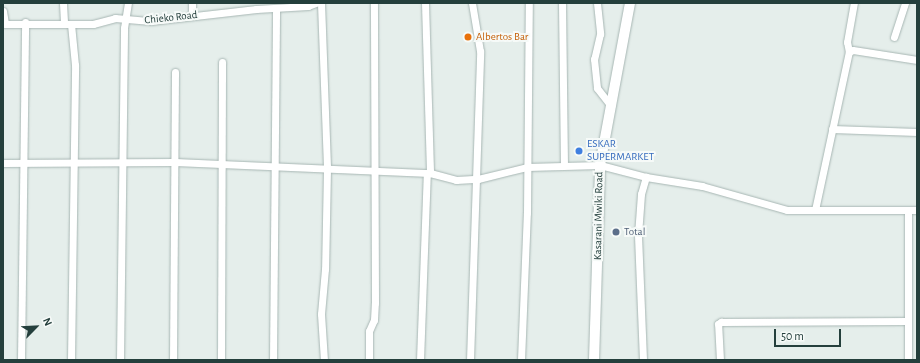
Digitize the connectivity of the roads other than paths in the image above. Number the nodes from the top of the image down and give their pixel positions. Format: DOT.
graph roads {
  1 [pos="63,3"];
  2 [pos="128,3"];
  3 [pos="192,3"];
  4 [pos="316,3"];
  5 [pos="321,3"];
  6 [pos="374,3"];
  7 [pos="425,3"];
  8 [pos="472,3"];
  9 [pos="529,3"];
  10 [pos="562,3"];
  11 [pos="597,3"];
  12 [pos="630,3"];
  13 [pos="854,3"];
  14 [pos="905,3"];
  15 [pos="256,6"];
  16 [pos="276,9"];
  17 [pos="3,11"];
  18 [pos="192,16"];
  19 [pos="126,19"];
  20 [pos="26,22"];
  21 [pos="68,23"];
  22 [pos="4,24"];
  23 [pos="894,37"];
  24 [pos="849,52"];
  25 [pos="917,60"];
  26 [pos="222,62"];
  27 [pos="175,72"];
  28 [pos="611,106"];
  29 [pos="832,129"];
  30 [pos="917,132"];
  31 [pos="24,162"];
  32 [pos="74,162"];
  33 [pos="175,162"];
  34 [pos="3,163"];
  35 [pos="123,163"];
  36 [pos="564,164"];
  37 [pos="600,165"];
  38 [pos="222,166"];
  39 [pos="275,167"];
  40 [pos="527,167"];
  41 [pos="327,169"];
  42 [pos="376,170"];
  43 [pos="429,173"];
  44 [pos="646,177"];
  45 [pos="478,179"];
  46 [pos="816,210"];
  47 [pos="917,210"];
  48 [pos="908,211"];
  49 [pos="908,321"];
  50 [pos="21,360"];
  51 [pos="71,360"];
  52 [pos="120,360"];
  53 [pos="172,360"];
  54 [pos="221,360"];
  55 [pos="273,360"];
  56 [pos="324,360"];
  57 [pos="369,360"];
  58 [pos="420,360"];
  59 [pos="470,360"];
  60 [pos="522,360"];
  61 [pos="594,360"];
  62 [pos="643,360"];
  63 [pos="720,360"];
  64 [pos="908,360"];
  1 -- 21 [label="street"];
  2 -- 19 [label="street"];
  3 -- 18 [label="street"];
  4 -- 16 [label="street, Chieko Road"];
  5 -- 41 [label="street"];
  6 -- 42 [label="street"];
  7 -- 43 [label="street"];
  8 -- 45 [label="street"];
  9 -- 40 [label="street"];
  10 -- 36 [label="street"];
  11 -- 28 [label="street"];
  12 -- 28 [label="main road, Kasarani Mwiki Road"];
  13 -- 24 [label="street"];
  14 -- 23 [label="street"];
  15 -- 16 [label="street, Chieko Road"];
  15 -- 18 [label="street, Chieko Road"];
  16 -- 39 [label="street"];
  17 -- 22 [label="street"];
  18 -- 19 [label="street, Chieko Road"];
  19 -- 21 [label="street, Chieko Road"];
  19 -- 35 [label="street"];
  20 -- 21 [label="street, Chieko Road"];
  20 -- 22 [label="street, Chieko Road"];
  20 -- 31 [label="street"];
  21 -- 32 [label="street"];
  24 -- 25 [label="street"];
  24 -- 29 [label="street"];
  26 -- 38 [label="street"];
  27 -- 33 [label="street"];
  28 -- 37 [label="main road, Kasarani Mwiki Road"];
  29 -- 30 [label="street"];
  29 -- 46 [label="street"];
  31 -- 32 [label="street"];
  31 -- 34 [label="street"];
  31 -- 50 [label="street"];
  32 -- 35 [label="street"];
  32 -- 51 [label="street"];
  33 -- 35 [label="street"];
  33 -- 38 [label="street"];
  33 -- 53 [label="street"];
  35 -- 52 [label="street"];
  36 -- 37 [label="street"];
  36 -- 40 [label="street"];
  37 -- 44 [label="street"];
  37 -- 61 [label="main road, Kasarani Mwiki Road"];
  38 -- 39 [label="street"];
  38 -- 54 [label="street"];
  39 -- 41 [label="street"];
  39 -- 55 [label="street"];
  40 -- 45 [label="street"];
  40 -- 60 [label="street"];
  41 -- 42 [label="street"];
  41 -- 56 [label="street"];
  42 -- 43 [label="street"];
  42 -- 57 [label="street"];
  43 -- 45 [label="street"];
  43 -- 58 [label="street"];
  44 -- 46 [label="street"];
  44 -- 62 [label="street"];
  45 -- 59 [label="street"];
  46 -- 48 [label="street"];
  47 -- 48 [label="street"];
  48 -- 49 [label="street"];
  49 -- 63 [label="street"];
  49 -- 64 [label="street"];
}
